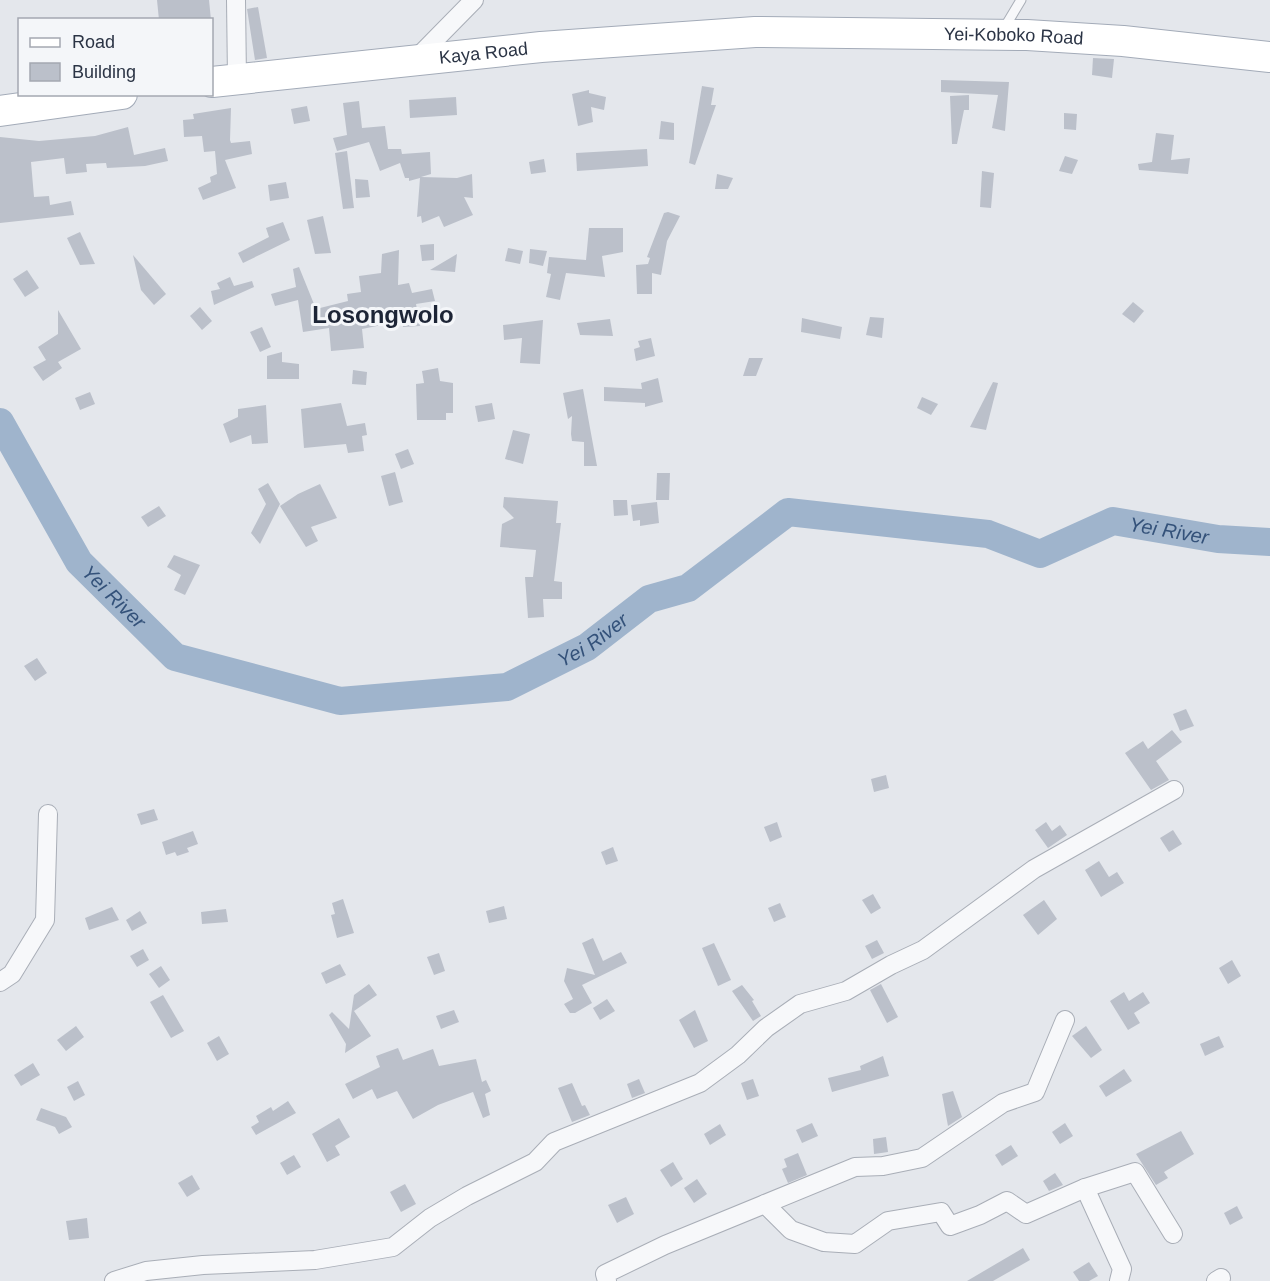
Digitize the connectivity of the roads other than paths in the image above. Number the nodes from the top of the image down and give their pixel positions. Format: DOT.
graph roads {
  1 [pos="236,0"];
  2 [pos="474,0"];
  3 [pos="1021,0"];
  4 [pos="755,32"];
  5 [pos="1001,34"];
  6 [pos="1270,57"];
  7 [pos="416,60"];
  8 [pos="224,80"];
  9 [pos="108,96"];
  10 [pos="0,111"];
  11 [pos="1174,790"];
  12 [pos="48,814"];
  13 [pos="0,982"];
  14 [pos="1065,1020"];
  15 [pos="1085,1188"];
  16 [pos="765,1204"];
  17 [pos="1173,1234"];
  18 [pos="114,1281"];
  19 [pos="608,1281"];
  20 [pos="1119,1281"];
  1 -- 8 [label="street"];
  2 -- 7 [label="street"];
  3 -- 5 [label="lane"];
  4 -- 5 [label="main road, Yei-Koboko Road"];
  4 -- 7 [label="main road, Kaya Road"];
  5 -- 6 [label="main road, Yei-Koboko Road"];
  7 -- 8 [label="main road, Kaya Road"];
  9 -- 10 [label="main road"];
  11 -- 18 [label="street"];
  12 -- 13 [label="street"];
  14 -- 16 [label="street"];
  15 -- 16 [label="street"];
  15 -- 17 [label="street"];
  15 -- 20 [label="street"];
  16 -- 19 [label="street"];
}
